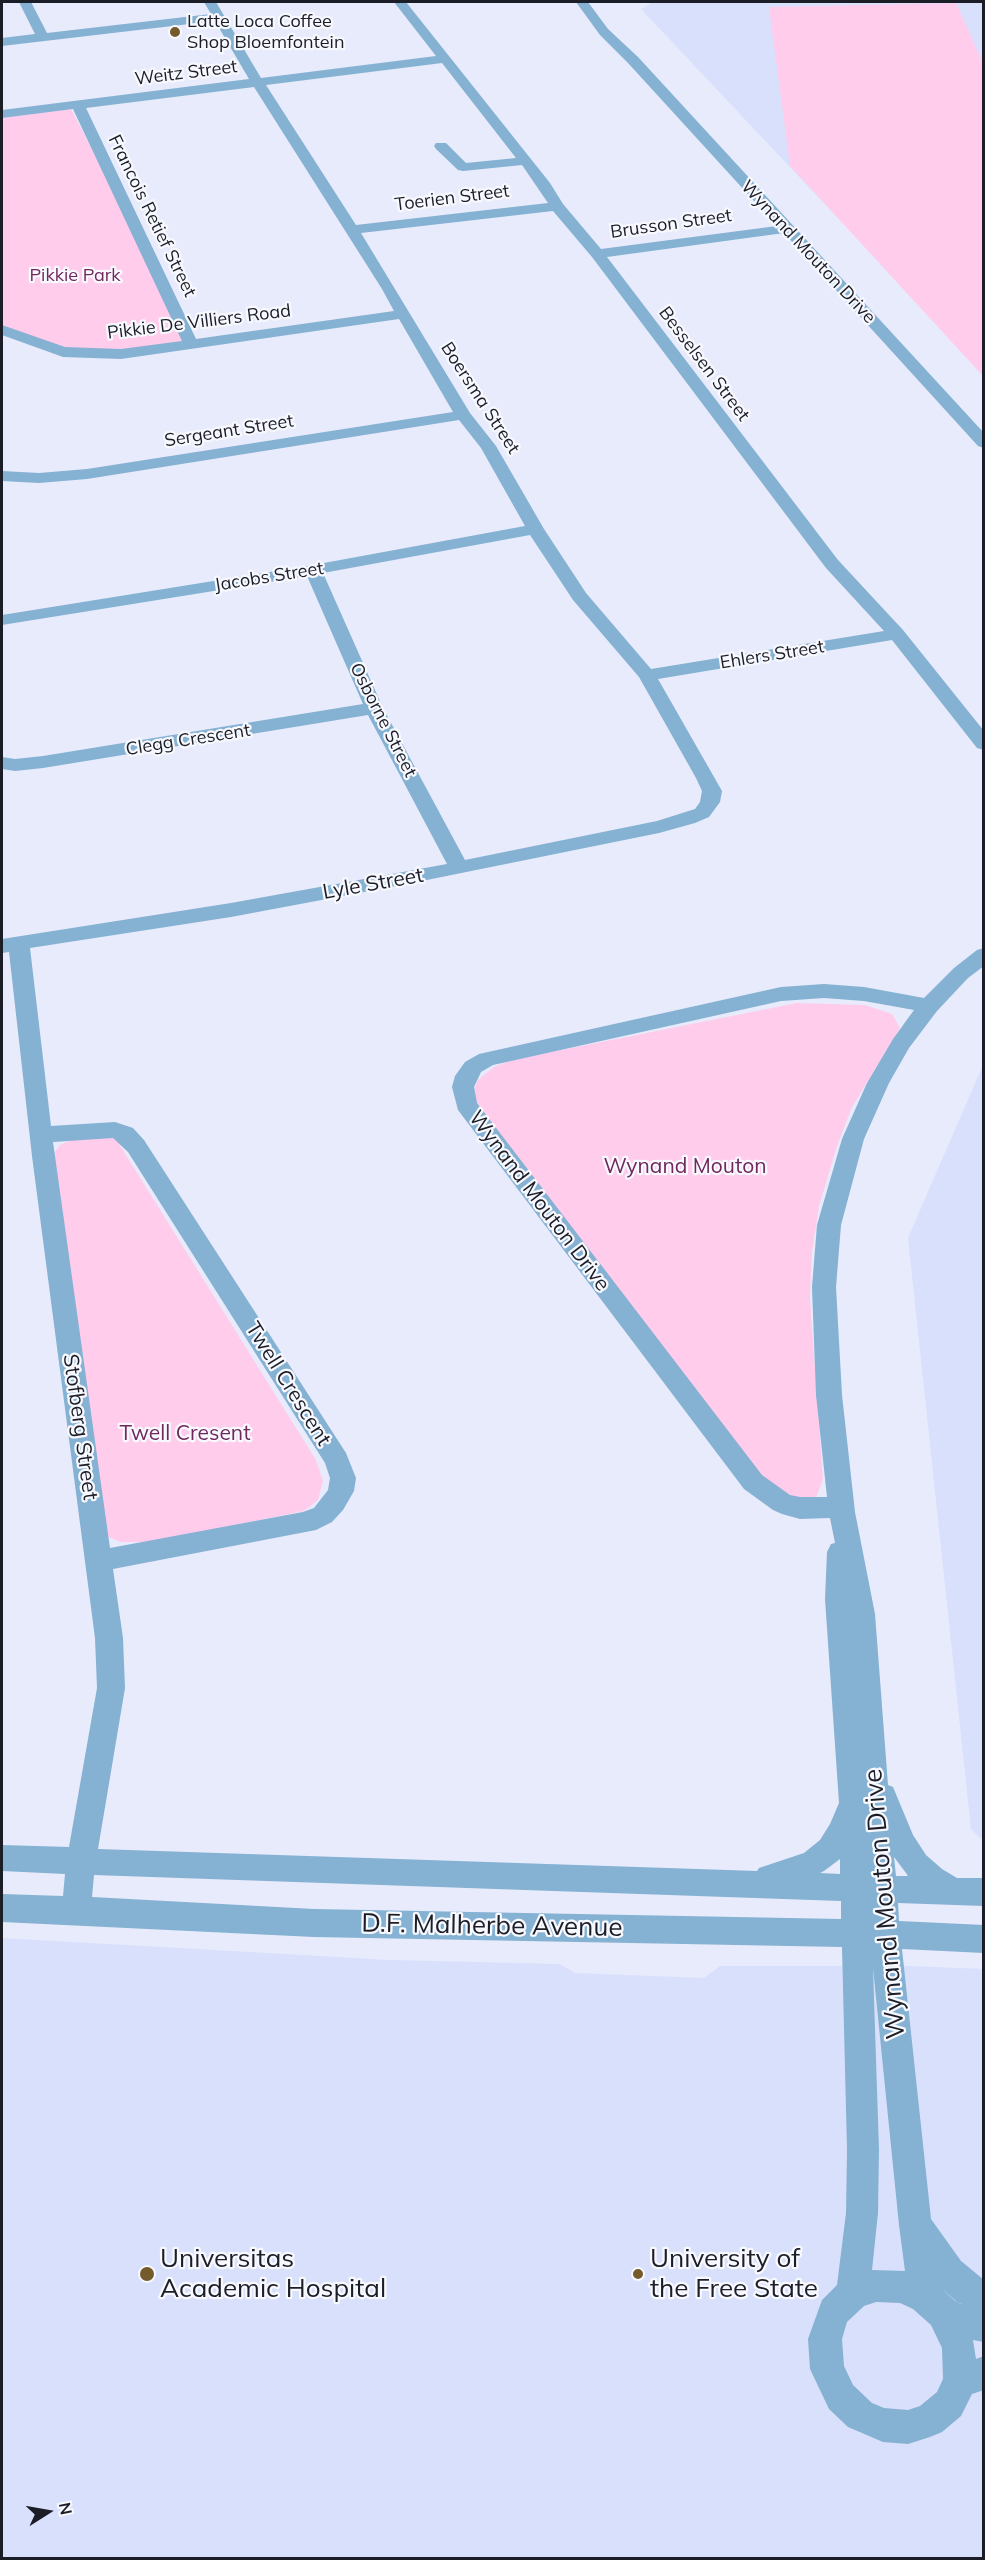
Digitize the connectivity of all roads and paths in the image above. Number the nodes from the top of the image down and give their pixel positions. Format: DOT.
graph roads {
  1 [pos="25,2"];
  2 [pos="210,2"];
  3 [pos="400,2"];
  4 [pos="582,2"];
  5 [pos="591,2"];
  6 [pos="219,17"];
  7 [pos="599,19"];
  8 [pos="43,37"];
  9 [pos="2,42"];
  10 [pos="446,59"];
  11 [pos="258,83"];
  12 [pos="78,105"];
  13 [pos="2,114"];
  14 [pos="441,147"];
  15 [pos="525,161"];
  16 [pos="557,206"];
  17 [pos="786,229"];
  18 [pos="351,230"];
  19 [pos="597,254"];
  20 [pos="404,314"];
  21 [pos="2,330"];
  22 [pos="191,344"];
  23 [pos="463,415"];
  24 [pos="984,443"];
  25 [pos="2,476"];
  26 [pos="535,529"];
  27 [pos="314,570"];
  28 [pos="2,620"];
  29 [pos="897,634"];
  30 [pos="647,675"];
  31 [pos="374,708"];
  32 [pos="984,744"];
  33 [pos="2,763"];
  34 [pos="706,778"];
  35 [pos="459,867"];
  36 [pos="10,945"];
  37 [pos="984,955"];
  38 [pos="929,1006"];
  39 [pos="42,1135"];
  40 [pos="842,1510"];
  41 [pos="99,1561"];
  42 [pos="874,1771"];
  43 [pos="853,1803"];
  44 [pos="2,1858"];
  45 [pos="81,1862"];
  46 [pos="738,1884"];
  47 [pos="869,1888"];
  48 [pos="955,1891"];
  49 [pos="984,1892"];
  50 [pos="2,1908"];
  51 [pos="76,1910"];
  52 [pos="872,1935"];
  53 [pos="984,1939"];
  54 [pos="915,2225"];
  55 [pos="853,2293"];
  56 [pos="984,2297"];
  57 [pos="934,2305"];
  58 [pos="984,2325"];
  59 [pos="972,2377"];
  1 -- 8 [label="street"];
  2 -- 6 [label="street, Boersma Street"];
  3 -- 10 [label="street, Besselsen Street"];
  4 -- 7 [label="street, Wynand Mouton Drive"];
  5 -- 7 [label="street, Wynand Mouton Drive"];
  6 -- 8 [label="street"];
  6 -- 11 [label="street, Boersma Street"];
  7 -- 17 [label="street, Wynand Mouton Drive"];
  8 -- 9 [label="street"];
  10 -- 11 [label="street, Weitz Street"];
  10 -- 15 [label="street, Besselsen Street"];
  11 -- 12 [label="street, Weitz Street"];
  11 -- 18 [label="street, Boersma Street"];
  12 -- 13 [label="street, Weitz Street"];
  12 -- 22 [label="street, Francois Retief Street"];
  14 -- 15 [label="street"];
  15 -- 16 [label="street, Besselsen Street"];
  16 -- 18 [label="street, Toerien Street"];
  16 -- 19 [label="street, Besselsen Street"];
  17 -- 19 [label="street, Brusson Street"];
  17 -- 24 [label="street, Wynand Mouton Drive"];
  18 -- 20 [label="street, Boersma Street"];
  19 -- 29 [label="street, Besselsen Street"];
  20 -- 22 [label="street, Pikkie De Villiers Road"];
  20 -- 23 [label="street, Boersma Street"];
  21 -- 22 [label="street, Pikkie De Villiers Road"];
  23 -- 25 [label="street, Sergeant Street"];
  23 -- 26 [label="street, Boersma Street"];
  26 -- 27 [label="street, Jacobs Street"];
  26 -- 30 [label="street, Boersma Street"];
  27 -- 28 [label="street, Jacobs Street"];
  27 -- 31 [label="street, Osborne Street"];
  29 -- 30 [label="street, Ehlers Street"];
  29 -- 32 [label="street, Besselsen Street"];
  30 -- 34 [label="street, Boersma Street"];
  31 -- 33 [label="street, Clegg Crescent"];
  31 -- 35 [label="street, Osborne Street"];
  34 -- 35 [label="street, Lyle Street"];
  35 -- 36 [label="street, Lyle Street"];
  36 -- 39 [label="street, Stofberg Street"];
  37 -- 38 [label="street, Wynand Mouton Drive"];
  38 -- 40 [label="street, Wynand Mouton Drive"];
  38 -- 40 [label="street, Wynand Mouton Drive"];
  39 -- 41 [label="street, Stofberg Street"];
  39 -- 41 [label="street, Twell Crescent"];
  40 -- 42 [label="street, Wynand Mouton Drive"];
  40 -- 43 [label="street, Wynand Mouton Drive"];
  41 -- 45 [label="street, Stofberg Street"];
  42 -- 47 [label="street, Wynand Mouton Drive"];
  42 -- 48 [label="street"];
  43 -- 46 [label="street"];
  43 -- 47 [label="street, Wynand Mouton Drive"];
  44 -- 45 [label="street"];
  45 -- 46 [label="street"];
  45 -- 51 [label="street, Stofberg Street"];
  46 -- 47 [label="street"];
  47 -- 48 [label="street"];
  47 -- 52 [label="street, Wynand Mouton Drive"];
  48 -- 49 [label="street"];
  50 -- 51 [label="street, D.F. Malherbe Avenue"];
  51 -- 52 [label="street, D.F. Malherbe Avenue"];
  52 -- 53 [label="street, D.F. Malherbe Avenue"];
  52 -- 54 [label="street, Wynand Mouton Drive"];
  52 -- 55 [label="street, Wynand Mouton Drive"];
  54 -- 56 [label="street"];
  54 -- 57 [label="street, Wynand Mouton Drive"];
  55 -- 57 [label="street"];
  55 -- 59 [label="street"];
  57 -- 58 [label="street"];
  57 -- 59 [label="street"];
}
